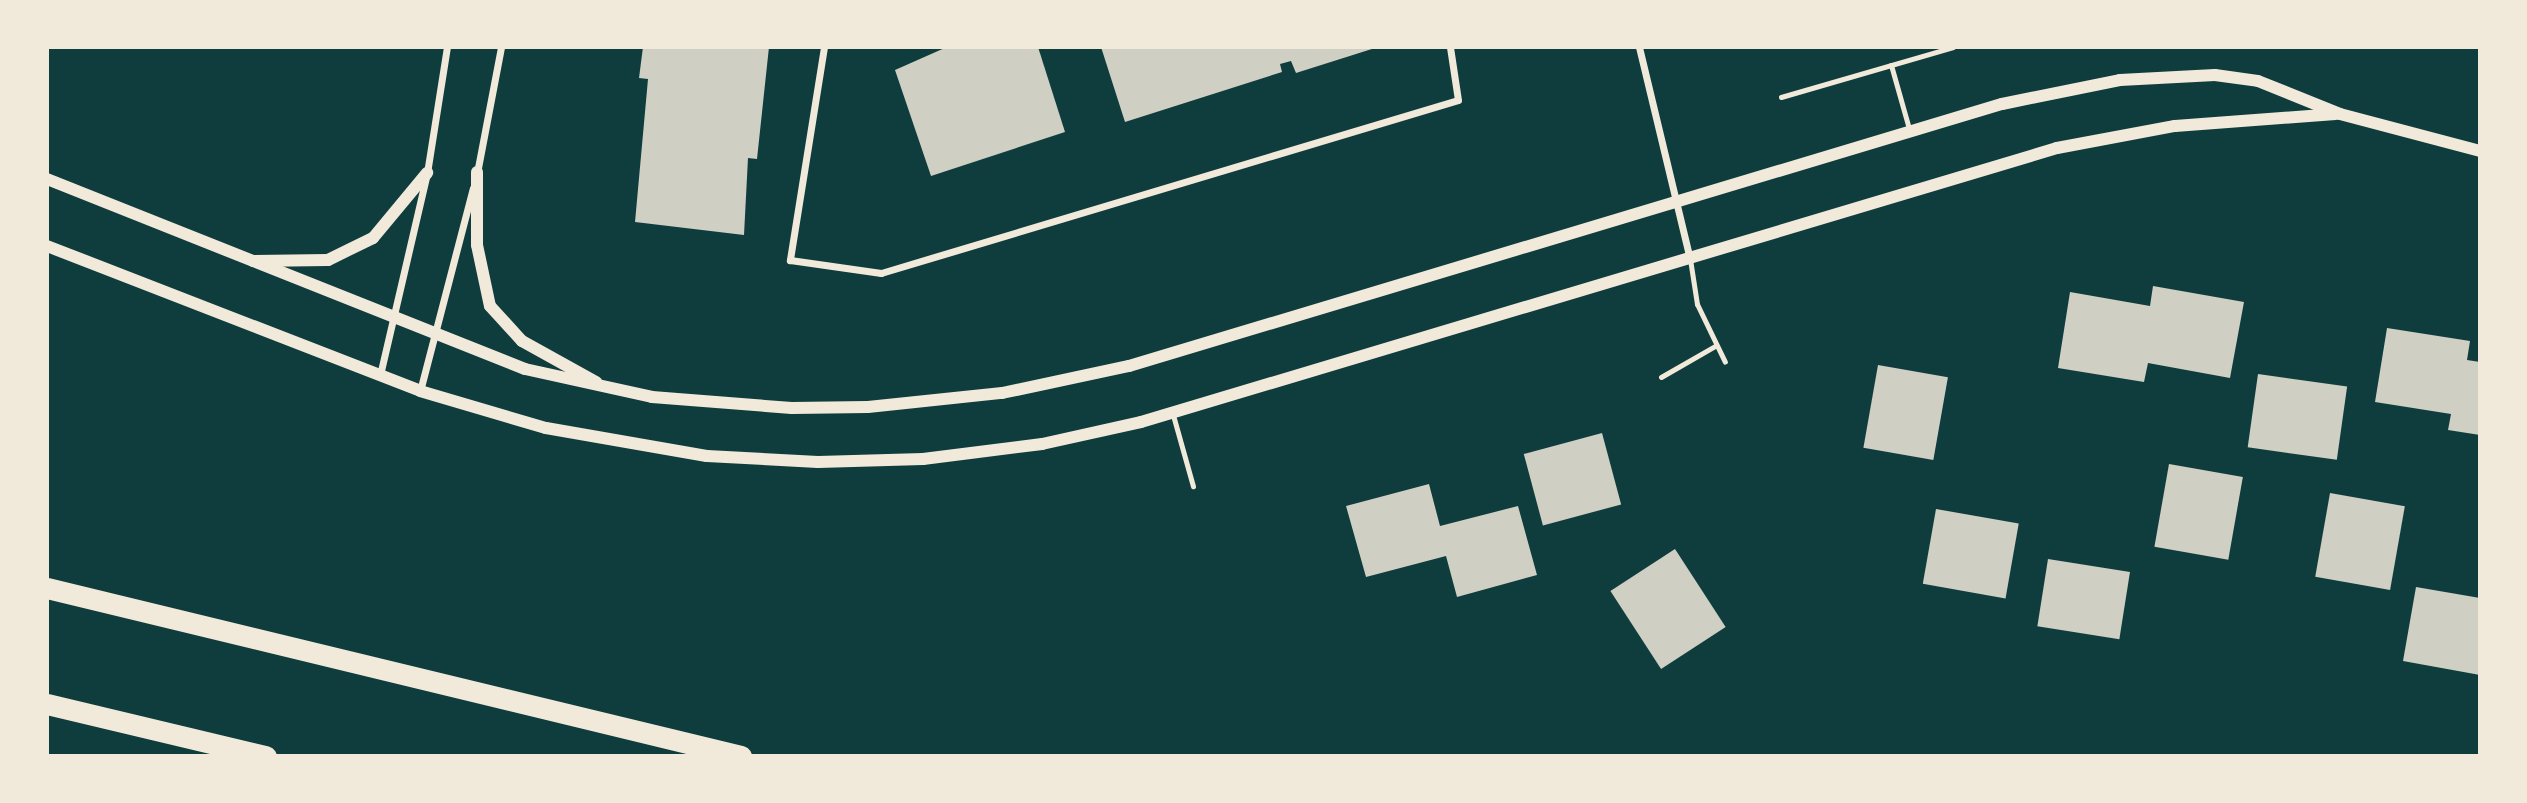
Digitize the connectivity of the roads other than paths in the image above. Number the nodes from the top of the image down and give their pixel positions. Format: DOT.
graph roads {
  1 [pos="447,47"];
  2 [pos="501,47"];
  3 [pos="824,47"];
  4 [pos="1450,47"];
  5 [pos="1639,47"];
  6 [pos="1953,47"];
  7 [pos="1891,65"];
  8 [pos="1781,97"];
  9 [pos="2340,114"];
  10 [pos="1910,132"];
  11 [pos="2480,151"];
  12 [pos="427,173"];
  13 [pos="477,173"];
  14 [pos="47,179"];
  15 [pos="1677,202"];
  16 [pos="47,246"];
  17 [pos="1690,259"];
  18 [pos="246,261"];
  19 [pos="394,321"];
  20 [pos="434,337"];
  21 [pos="1715,346"];
  22 [pos="1725,362"];
  23 [pos="380,376"];
  24 [pos="1661,377"];
  25 [pos="611,390"];
  26 [pos="420,391"];
  27 [pos="1173,413"];
  28 [pos="1193,486"];
  29 [pos="2480,492"];
  30 [pos="2480,516"];
  31 [pos="47,588"];
  32 [pos="47,704"];
  33 [pos="266,756"];
  34 [pos="741,756"];
  1 -- 12 [label="street"];
  2 -- 13 [label="street"];
  3 -- 4 [label="street"];
  5 -- 15 [label="street"];
  6 -- 7 [label="lane"];
  7 -- 8 [label="lane"];
  7 -- 10 [label="lane"];
  9 -- 10 [label="street"];
  9 -- 11 [label="street"];
  9 -- 17 [label="street"];
  10 -- 15 [label="street"];
  12 -- 18 [label="street"];
  12 -- 19 [label="street"];
  13 -- 20 [label="street"];
  13 -- 25 [label="street"];
  14 -- 18 [label="street"];
  15 -- 17 [label="street"];
  15 -- 25 [label="street"];
  16 -- 23 [label="street"];
  17 -- 21 [label="lane"];
  17 -- 27 [label="street"];
  18 -- 19 [label="street"];
  19 -- 20 [label="street"];
  19 -- 23 [label="street"];
  20 -- 25 [label="street"];
  20 -- 26 [label="street"];
  21 -- 22 [label="lane"];
  21 -- 24 [label="lane"];
  23 -- 26 [label="street"];
  26 -- 27 [label="street"];
  27 -- 28 [label="lane"];
  29 -- 30 [label="lane"];
  31 -- 34 [label="highway"];
  32 -- 33 [label="highway"];
}
